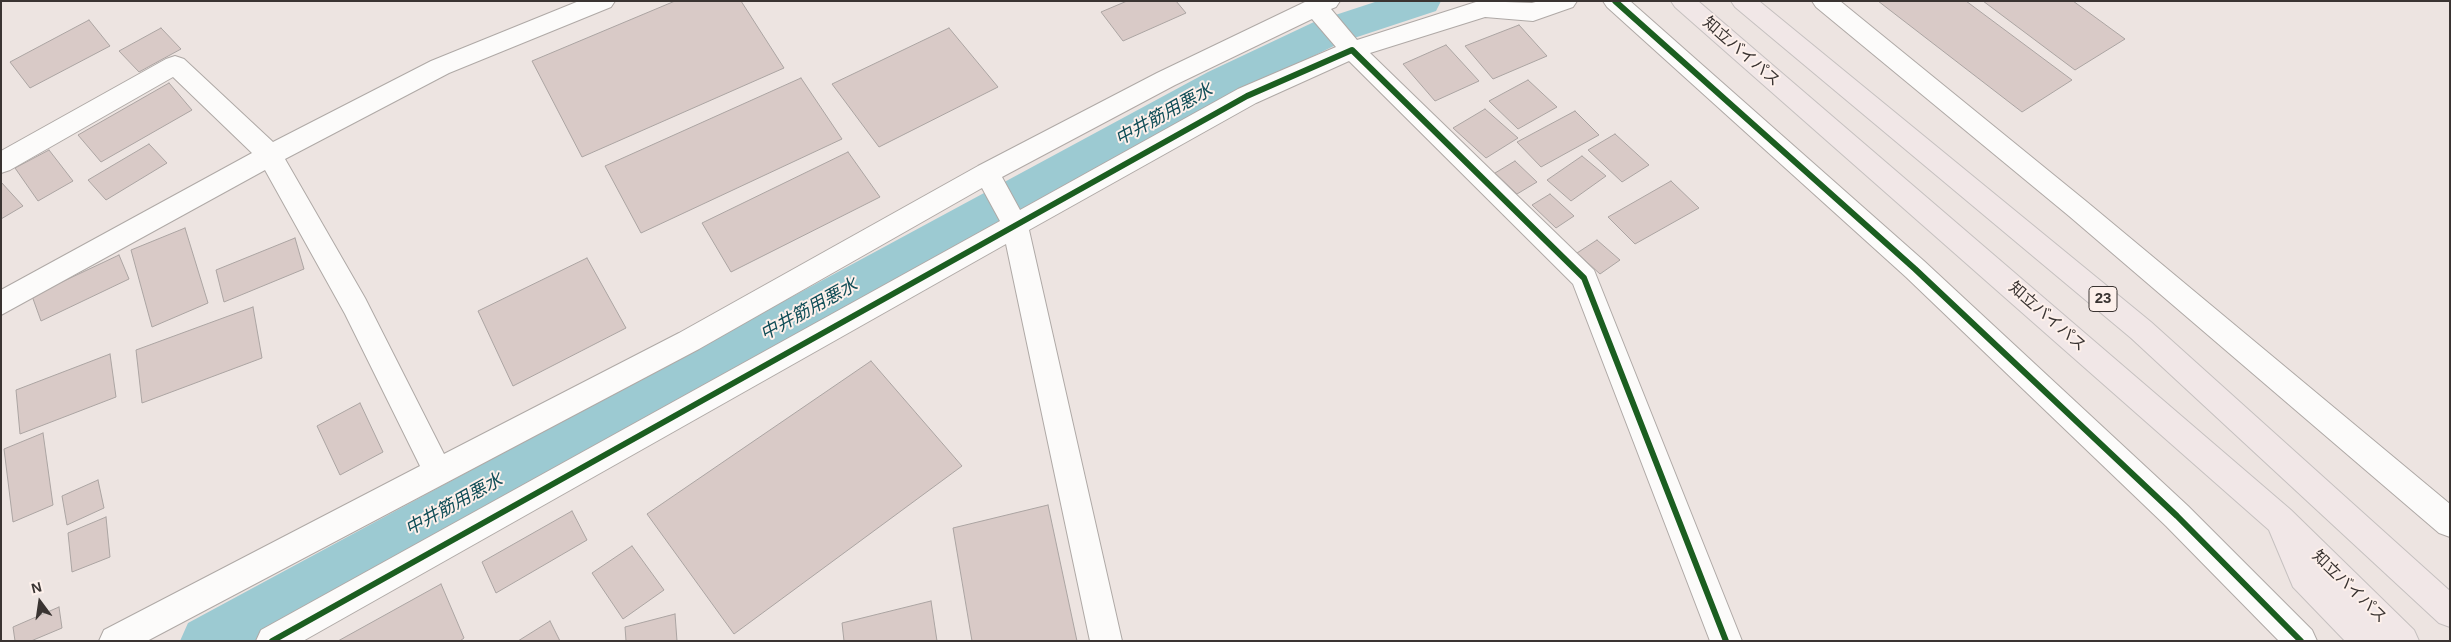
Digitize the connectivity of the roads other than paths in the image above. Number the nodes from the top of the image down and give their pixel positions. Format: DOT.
graph roads {
  1 [pos="603,1"];
  2 [pos="1565,1"];
  3 [pos="1616,1"];
  4 [pos="1684,1"];
  5 [pos="1743,1"];
  6 [pos="1824,1"];
  7 [pos="1323,9"];
  8 [pos="1348,45"];
  9 [pos="270,155"];
  10 [pos="1,163"];
  11 [pos="987,173"];
  12 [pos="1015,225"];
  13 [pos="1,304"];
  14 [pos="438,472"];
  15 [pos="2280,520"];
  16 [pos="2450,523"];
  17 [pos="2450,612"];
  18 [pos="115,641"];
  19 [pos="272,641"];
  20 [pos="1106,641"];
  21 [pos="1726,641"];
  22 [pos="2301,641"];
  23 [pos="2367,641"];
  24 [pos="2403,641"];
  1 -- 9 [label="street"];
  2 -- 8 [label="street"];
  3 -- 22 [label="street"];
  4 -- 15 [label="highway, 知立バイパス"];
  5 -- 17 [label="highway, 23"];
  6 -- 16 [label="street"];
  7 -- 8 [label="street"];
  7 -- 11 [label="street"];
  8 -- 12 [label="street"];
  8 -- 21 [label="street"];
  9 -- 10 [label="street"];
  9 -- 13 [label="street"];
  9 -- 14 [label="street"];
  11 -- 12 [label="street"];
  11 -- 14 [label="street"];
  12 -- 19 [label="street"];
  12 -- 20 [label="street"];
  14 -- 18 [label="street"];
  15 -- 23 [label="highway"];
  15 -- 24 [label="highway, 知立バイパス"];
}
